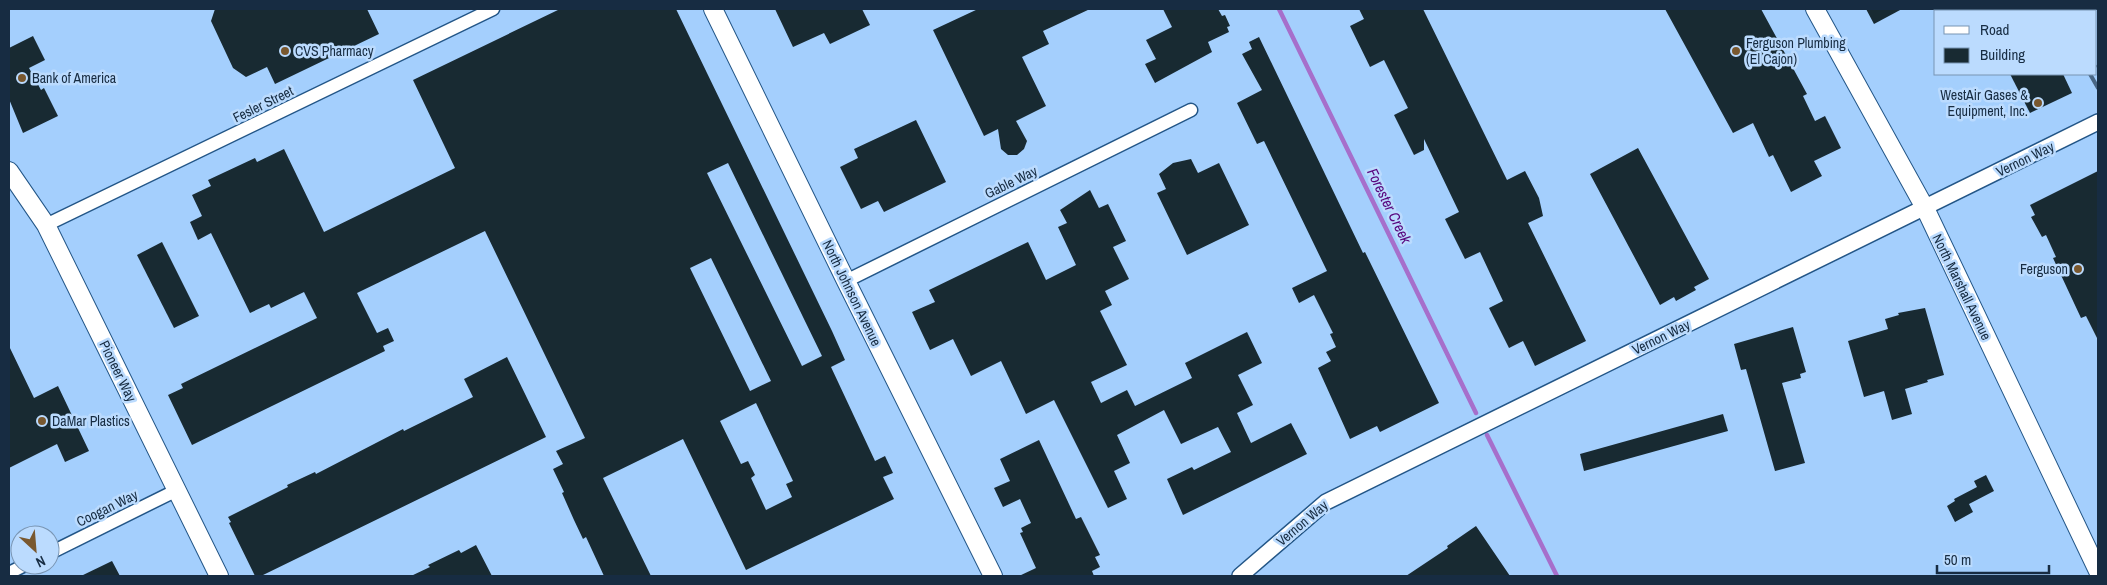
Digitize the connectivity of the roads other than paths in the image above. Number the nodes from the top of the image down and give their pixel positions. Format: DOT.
graph roads {
  1 [pos="493,9"];
  2 [pos="713,9"];
  3 [pos="1815,9"];
  4 [pos="1190,110"];
  5 [pos="2098,122"];
  6 [pos="9,171"];
  7 [pos="1925,208"];
  8 [pos="46,225"];
  9 [pos="846,281"];
  10 [pos="177,490"];
  11 [pos="60,548"];
  12 [pos="2098,571"];
  13 [pos="219,576"];
  14 [pos="993,576"];
  15 [pos="1240,576"];
  1 -- 8 [label="street, Fesler Street"];
  2 -- 9 [label="main road, North Johnson Avenue"];
  3 -- 7 [label="main road, North Marshall Avenue"];
  4 -- 9 [label="street, Gable Way"];
  5 -- 7 [label="street, Vernon Way"];
  6 -- 8 [label="main road, Pioneer Way"];
  7 -- 12 [label="main road, North Marshall Avenue"];
  7 -- 15 [label="street, Vernon Way"];
  8 -- 10 [label="main road, Pioneer Way"];
  9 -- 14 [label="main road, North Johnson Avenue"];
  10 -- 11 [label="street, Coogan Way"];
  10 -- 13 [label="main road, Pioneer Way"];
}
